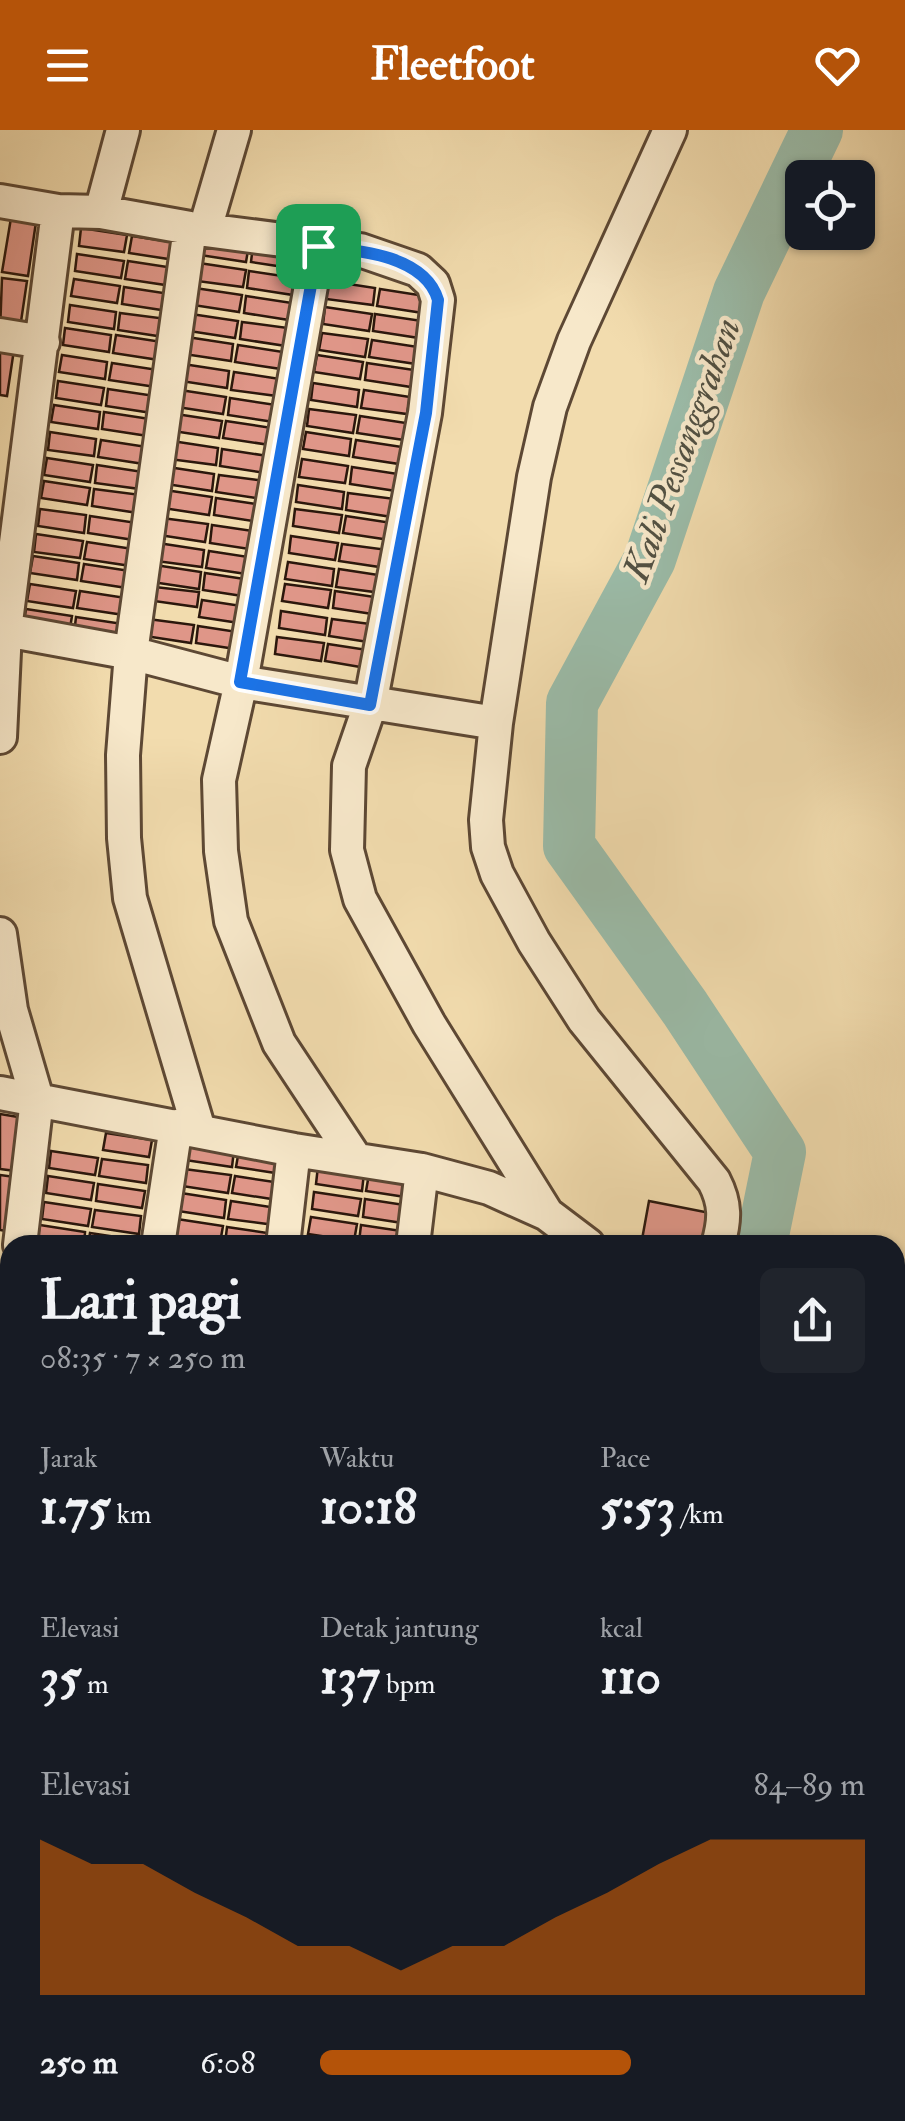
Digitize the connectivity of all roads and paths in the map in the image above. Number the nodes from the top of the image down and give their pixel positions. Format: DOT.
graph roads {
  1 [pos="123,130"];
  2 [pos="234,130"];
  3 [pos="659,133"];
  4 [pos="0,201"];
  5 [pos="58,211"];
  6 [pos="101,212"];
  7 [pos="198,229"];
  8 [pos="318,246"];
  9 [pos="0,336"];
  10 [pos="43,342"];
  11 [pos="13,474"];
  12 [pos="2,630"];
  13 [pos="132,653"];
  14 [pos="240,682"];
  15 [pos="370,705"];
  16 [pos="496,723"];
  17 [pos="0,737"];
  18 [pos="0,934"];
  19 [pos="0,1093"];
  20 [pos="37,1099"];
  21 [pos="187,1128"];
  22 [pos="294,1150"];
  23 [pos="355,1158"];
  24 [pos="422,1170"];
  25 [pos="547,1214"];
  26 [pos="15,1235"];
  27 [pos="160,1235"];
  28 [pos="284,1235"];
  29 [pos="414,1235"];
  30 [pos="575,1235"];
  31 [pos="721,1235"];
  1 -- 6 [label="street"];
  2 -- 7 [label="street"];
  3 -- 16 [label="street"];
  4 -- 5 [label="street"];
  5 -- 6 [label="street"];
  5 -- 10 [label="street"];
  6 -- 7 [label="street"];
  7 -- 8 [label="street"];
  7 -- 13 [label="street"];
  8 -- 14 [label="street"];
  8 -- 15 [label="street"];
  9 -- 10 [label="street"];
  10 -- 11 [label="street"];
  11 -- 12 [label="street"];
  12 -- 13 [label="street"];
  12 -- 17 [label="street"];
  13 -- 14 [label="street"];
  13 -- 21 [label="street"];
  14 -- 15 [label="street"];
  14 -- 23 [label="street"];
  15 -- 16 [label="street"];
  15 -- 25 [label="street"];
  16 -- 31 [label="street"];
  18 -- 20 [label="street"];
  19 -- 20 [label="street"];
  20 -- 21 [label="street"];
  20 -- 26 [label="street"];
  21 -- 22 [label="street"];
  21 -- 27 [label="street"];
  22 -- 23 [label="street"];
  22 -- 28 [label="street"];
  23 -- 24 [label="street"];
  24 -- 25 [label="street"];
  24 -- 29 [label="street"];
  25 -- 30 [label="street"];
}
